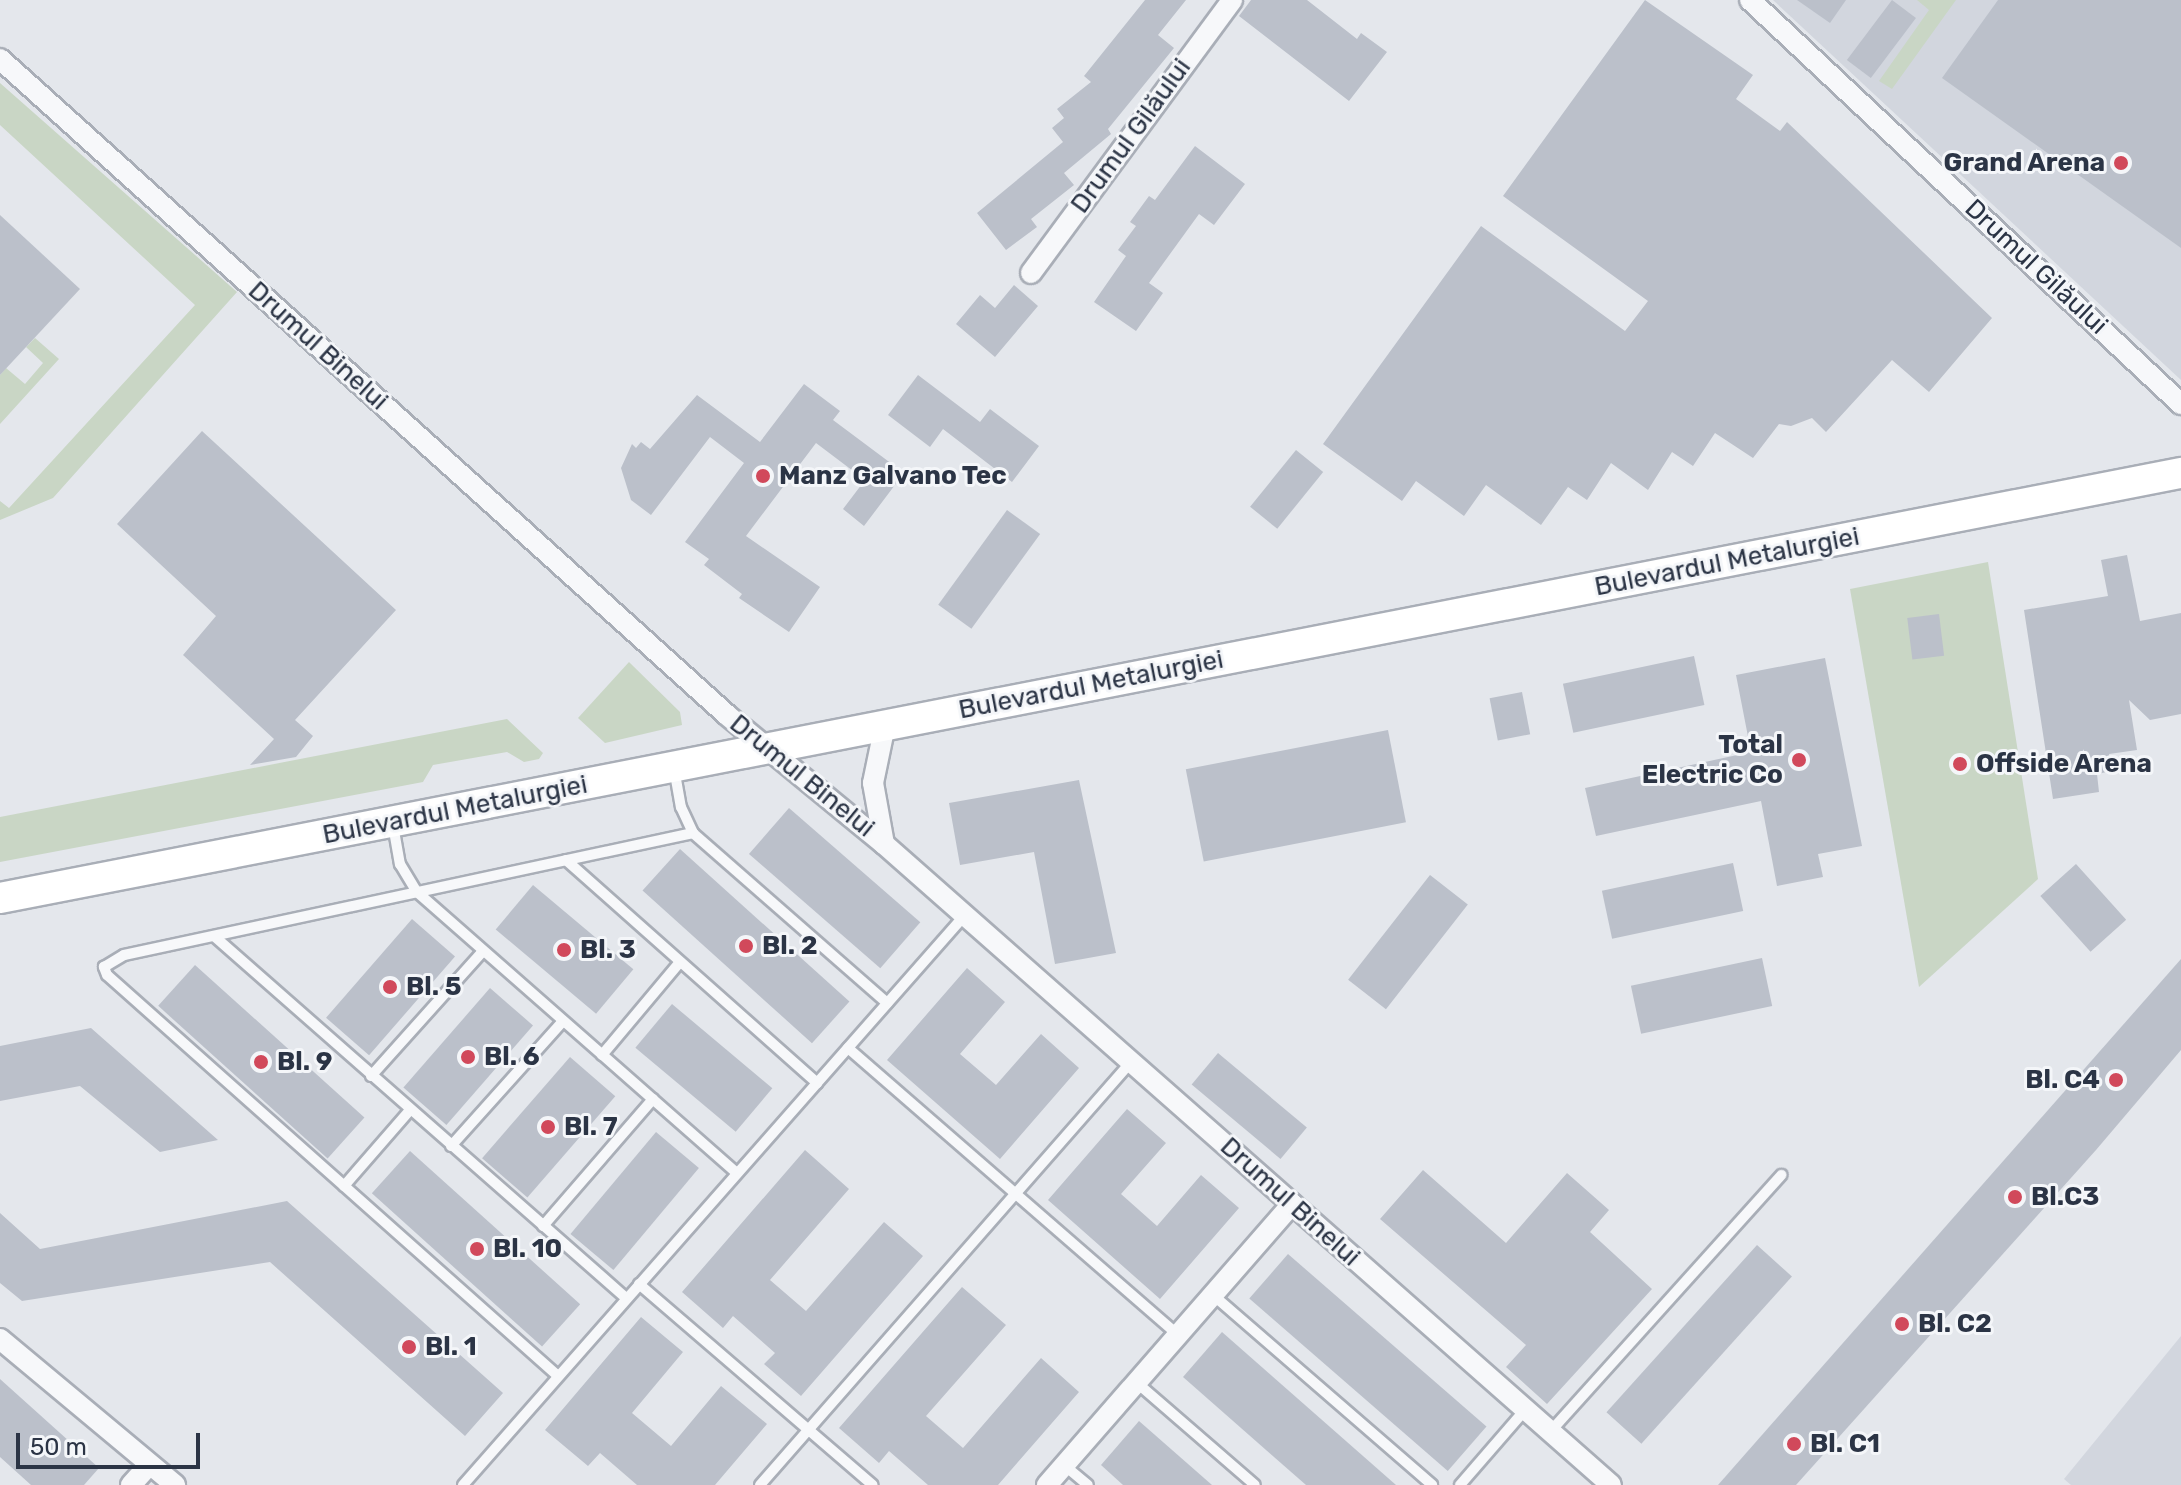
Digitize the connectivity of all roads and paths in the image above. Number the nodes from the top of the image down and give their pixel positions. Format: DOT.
graph roads {
  1 [pos="1232,0"];
  2 [pos="1750,0"];
  3 [pos="0,59"];
  4 [pos="1031,273"];
  5 [pos="2181,404"];
  6 [pos="2181,473"];
  7 [pos="885,725"];
  8 [pos="767,749"];
  9 [pos="673,766"];
  10 [pos="393,822"];
  11 [pos="693,833"];
  12 [pos="884,844"];
  13 [pos="566,860"];
  14 [pos="417,892"];
  15 [pos="0,898"];
  16 [pos="965,915"];
  17 [pos="214,936"];
  18 [pos="483,951"];
  19 [pos="680,962"];
  20 [pos="887,1003"];
  21 [pos="563,1021"];
  22 [pos="848,1048"];
  23 [pos="602,1055"];
  24 [pos="1131,1062"];
  25 [pos="371,1076"];
  26 [pos="817,1083"];
  27 [pos="653,1099"];
  28 [pos="410,1110"];
  29 [pos="451,1146"];
  30 [pos="737,1173"];
  31 [pos="1781,1175"];
  32 [pos="344,1186"];
  33 [pos="1015,1194"];
  34 [pos="1292,1204"];
  35 [pos="543,1226"];
  36 [pos="639,1284"];
  37 [pos="1213,1295"];
  38 [pos="626,1298"];
  39 [pos="1178,1335"];
  40 [pos="0,1339"];
  41 [pos="558,1376"];
  42 [pos="1136,1382"];
  43 [pos="1525,1410"];
  44 [pos="808,1430"];
  45 [pos="1550,1432"];
  46 [pos="149,1465"];
  47 [pos="1064,1465"];
  48 [pos="131,1485"];
  49 [pos="175,1485"];
  50 [pos="463,1485"];
  51 [pos="760,1485"];
  52 [pos="873,1485"];
  53 [pos="1047,1485"];
  54 [pos="1088,1485"];
  55 [pos="1255,1485"];
  56 [pos="1432,1485"];
  57 [pos="1460,1485"];
  58 [pos="1611,1485"];
  1 -- 4 [label="street, Drumul Gilăului"];
  2 -- 5 [label="street, Drumul Gilăului"];
  3 -- 8 [label="street, Drumul Binelui"];
  6 -- 7 [label="main road, Bulevardul Metalurgiei"];
  7 -- 8 [label="main road, Bulevardul Metalurgiei"];
  7 -- 12 [label="street"];
  8 -- 9 [label="main road, Bulevardul Metalurgiei"];
  8 -- 12 [label="street, Drumul Binelui"];
  9 -- 10 [label="main road, Bulevardul Metalurgiei"];
  9 -- 11 [label="lane"];
  10 -- 14 [label="lane"];
  10 -- 15 [label="main road, Bulevardul Metalurgiei"];
  11 -- 13 [label="lane"];
  11 -- 20 [label="lane"];
  12 -- 16 [label="street, Drumul Binelui"];
  13 -- 14 [label="lane"];
  13 -- 19 [label="lane"];
  14 -- 17 [label="lane"];
  14 -- 18 [label="lane"];
  16 -- 20 [label="lane"];
  16 -- 24 [label="street, Drumul Binelui"];
  17 -- 25 [label="lane"];
  17 -- 32 [label="lane"];
  18 -- 21 [label="lane"];
  18 -- 25 [label="lane"];
  19 -- 23 [label="lane"];
  19 -- 26 [label="lane"];
  20 -- 22 [label="lane"];
  21 -- 23 [label="lane"];
  21 -- 29 [label="lane"];
  22 -- 26 [label="lane"];
  22 -- 33 [label="lane"];
  23 -- 27 [label="lane"];
  24 -- 33 [label="lane"];
  24 -- 34 [label="street, Drumul Binelui"];
  25 -- 28 [label="lane"];
  26 -- 30 [label="lane"];
  27 -- 30 [label="lane"];
  27 -- 35 [label="lane"];
  28 -- 29 [label="lane"];
  28 -- 32 [label="lane"];
  29 -- 35 [label="lane"];
  30 -- 36 [label="lane"];
  31 -- 45 [label="lane"];
  32 -- 41 [label="lane"];
  33 -- 39 [label="lane"];
  33 -- 44 [label="lane"];
  34 -- 37 [label="street"];
  34 -- 43 [label="street, Drumul Binelui"];
  35 -- 38 [label="lane"];
  36 -- 38 [label="lane"];
  36 -- 44 [label="lane"];
  37 -- 39 [label="street"];
  37 -- 56 [label="lane"];
  38 -- 41 [label="lane"];
  39 -- 42 [label="street"];
  40 -- 46 [label="street"];
  41 -- 50 [label="lane"];
  42 -- 47 [label="street"];
  42 -- 55 [label="lane"];
  43 -- 45 [label="street, Drumul Binelui"];
  43 -- 57 [label="lane"];
  44 -- 51 [label="lane"];
  44 -- 52 [label="lane"];
  45 -- 58 [label="street, Drumul Binelui"];
  46 -- 48 [label="street"];
  46 -- 49 [label="street"];
  47 -- 53 [label="street"];
  47 -- 54 [label="lane"];
}
